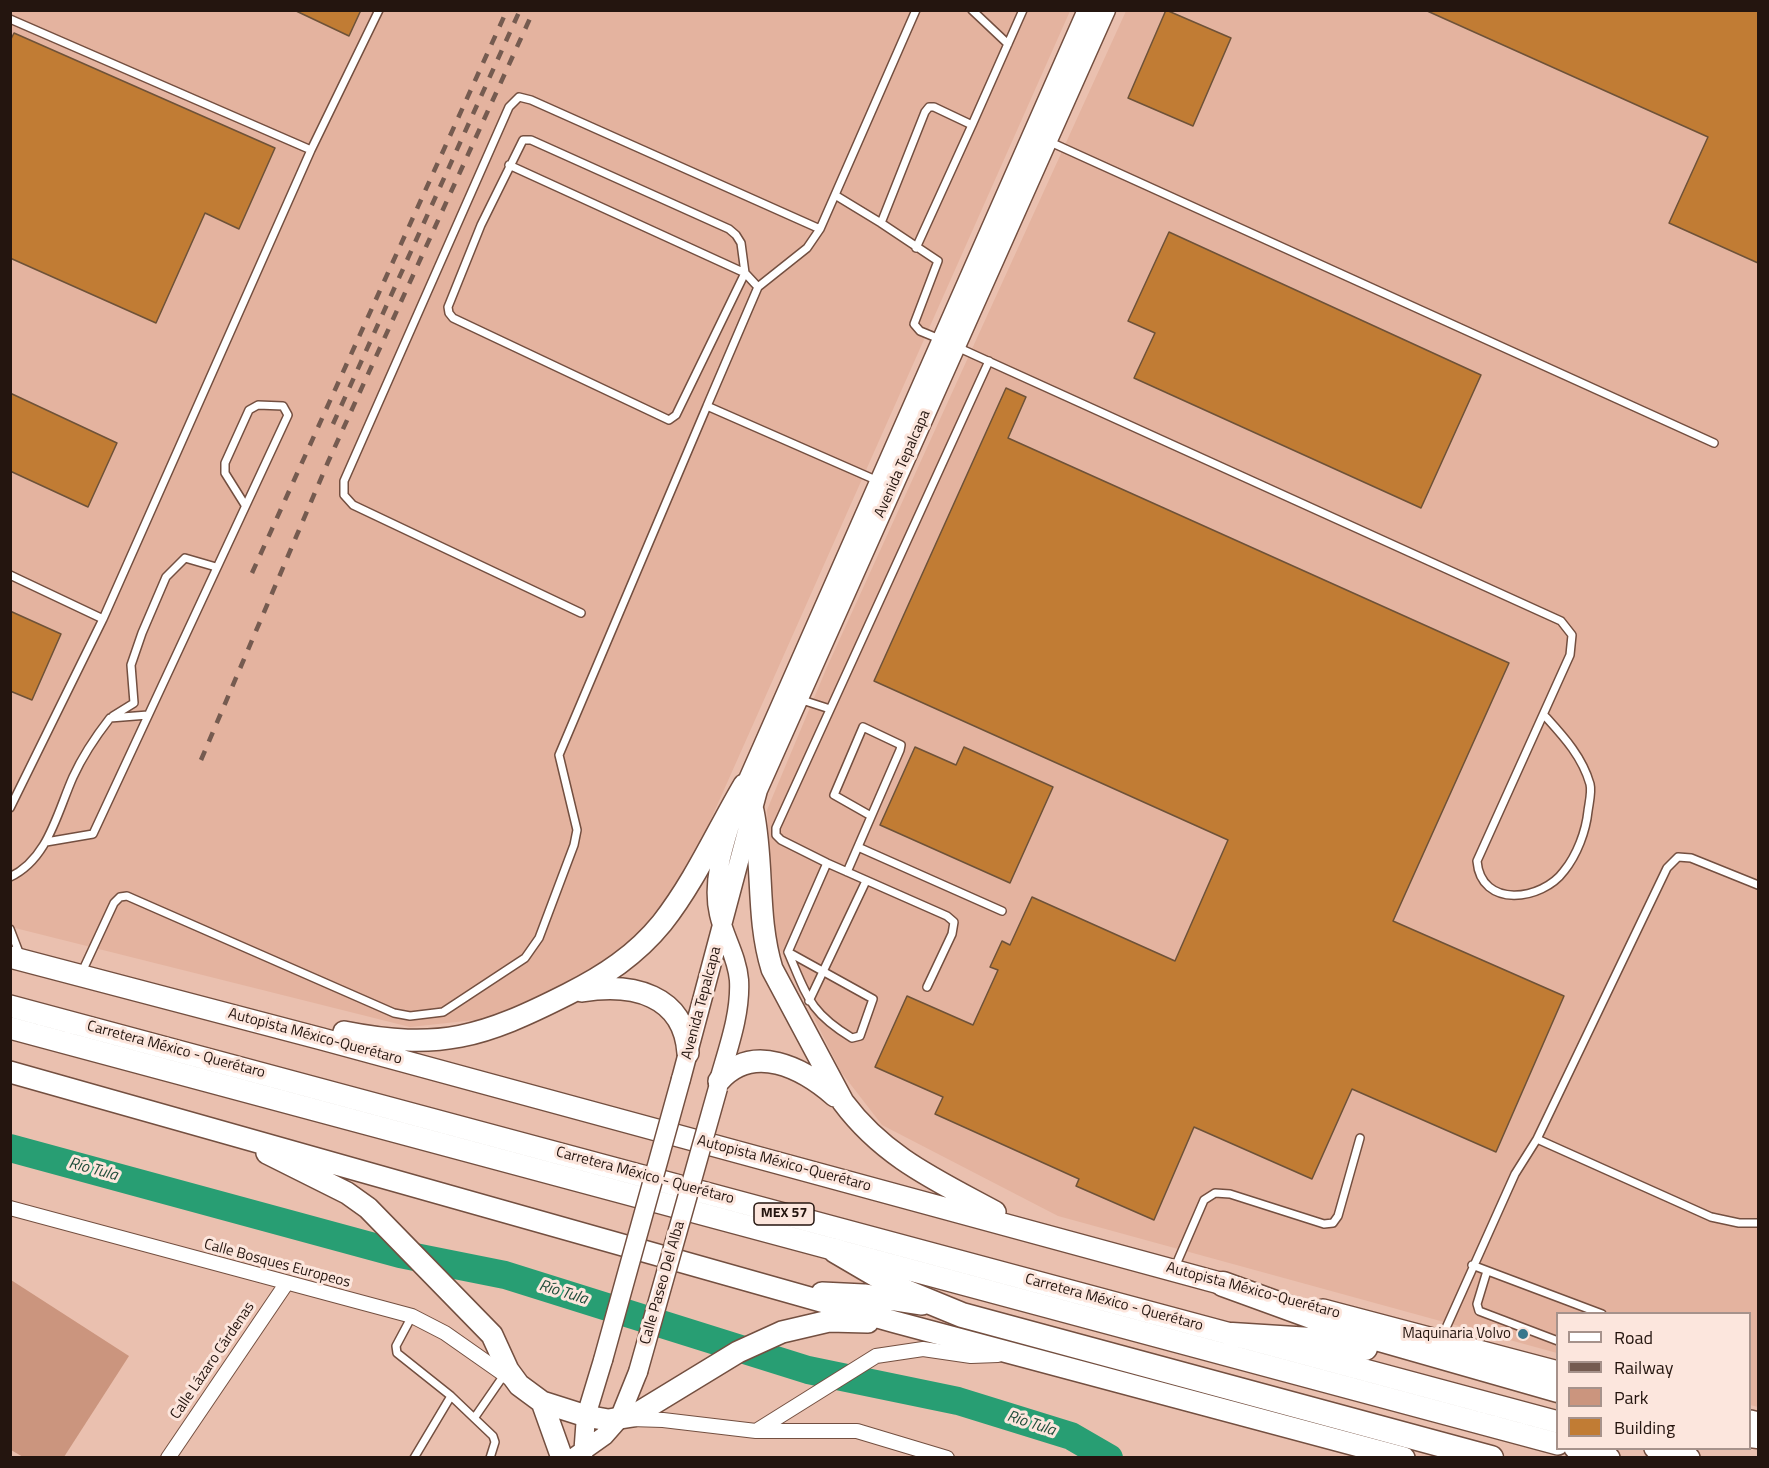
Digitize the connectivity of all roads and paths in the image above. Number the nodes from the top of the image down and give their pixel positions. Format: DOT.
graph roads {
  1 [pos="13,10"];
  2 [pos="379,10"];
  3 [pos="916,10"];
  4 [pos="972,10"];
  5 [pos="1023,10"];
  6 [pos="1087,10"];
  7 [pos="1106,10"];
  8 [pos="10,17"];
  9 [pos="1008,44"];
  10 [pos="972,125"];
  11 [pos="1040,138"];
  12 [pos="310,150"];
  13 [pos="509,165"];
  14 [pos="835,195"];
  15 [pos="881,223"];
  16 [pos="820,229"];
  17 [pos="916,248"];
  18 [pos="745,273"];
  19 [pos="758,287"];
  20 [pos="948,343"];
  21 [pos="988,361"];
  22 [pos="707,406"];
  23 [pos="1714,443"];
  24 [pos="878,481"];
  25 [pos="245,505"];
  26 [pos="216,567"];
  27 [pos="10,575"];
  28 [pos="581,613"];
  29 [pos="103,620"];
  30 [pos="799,699"];
  31 [pos="830,709"];
  32 [pos="148,715"];
  33 [pos="1544,715"];
  34 [pos="110,718"];
  35 [pos="744,785"];
  36 [pos="10,808"];
  37 [pos="753,812"];
  38 [pos="871,816"];
  39 [pos="46,842"];
  40 [pos="858,847"];
  41 [pos="827,864"];
  42 [pos="847,872"];
  43 [pos="10,878"];
  44 [pos="866,881"];
  45 [pos="1758,885"];
  46 [pos="1002,911"];
  47 [pos="723,926"];
  48 [pos="10,929"];
  49 [pos="788,952"];
  50 [pos="16,959"];
  51 [pos="823,972"];
  52 [pos="80,976"];
  53 [pos="927,987"];
  54 [pos="567,995"];
  55 [pos="809,1001"];
  56 [pos="10,1006"];
  57 [pos="229,1014"];
  58 [pos="10,1028"];
  59 [pos="688,1053"];
  60 [pos="10,1072"];
  61 [pos="718,1085"];
  62 [pos="843,1102"];
  63 [pos="215,1128"];
  64 [pos="1360,1138"];
  65 [pos="1538,1139"];
  66 [pos="10,1208"];
  67 [pos="1758,1223"];
  68 [pos="1024,1229"];
  69 [pos="836,1251"];
  70 [pos="1472,1265"];
  71 [pos="1174,1270"];
  72 [pos="1487,1271"];
  73 [pos="286,1284"];
  74 [pos="1223,1284"];
  75 [pos="788,1292"];
  76 [pos="953,1311"];
  77 [pos="1597,1312"];
  78 [pos="412,1316"];
  79 [pos="895,1322"];
  80 [pos="1232,1335"];
  81 [pos="1440,1341"];
  82 [pos="1556,1341"];
  83 [pos="1012,1354"];
  84 [pos="1471,1367"];
  85 [pos="1556,1372"];
  86 [pos="512,1380"];
  87 [pos="1556,1390"];
  88 [pos="451,1396"];
  89 [pos="542,1402"];
  90 [pos="586,1416"];
  91 [pos="475,1417"];
  92 [pos="619,1419"];
  93 [pos="1556,1422"];
  94 [pos="756,1431"];
  95 [pos="1556,1444"];
  96 [pos="1579,1450"];
  97 [pos="1659,1450"];
  98 [pos="580,1455"];
  99 [pos="168,1458"];
  100 [pos="414,1458"];
  101 [pos="490,1458"];
  102 [pos="562,1458"];
  103 [pos="947,1458"];
  104 [pos="1404,1458"];
  105 [pos="1491,1458"];
  106 [pos="1609,1458"];
  107 [pos="1689,1458"];
  1 -- 8 [label="lane"];
  2 -- 12 [label="lane"];
  3 -- 14 [label="lane"];
  4 -- 9 [label="lane"];
  5 -- 9 [label="lane"];
  6 -- 11 [label="main road, Avenida Tepalcapa"];
  7 -- 11 [label="main road, Avenida Tepalcapa"];
  8 -- 12 [label="lane"];
  9 -- 10 [label="lane"];
  10 -- 15 [label="lane"];
  10 -- 17 [label="lane"];
  11 -- 20 [label="main road, Avenida Tepalcapa"];
  11 -- 23 [label="lane"];
  12 -- 29 [label="lane"];
  13 -- 18 [label="lane"];
  13 -- 18 [label="lane"];
  13 -- 18 [label="lane"];
  14 -- 15 [label="lane"];
  14 -- 16 [label="lane"];
  15 -- 17 [label="lane"];
  16 -- 19 [label="lane"];
  16 -- 28 [label="lane"];
  17 -- 20 [label="lane"];
  18 -- 19 [label="lane"];
  19 -- 22 [label="lane"];
  20 -- 21 [label="lane"];
  20 -- 24 [label="main road, Avenida Tepalcapa"];
  20 -- 30 [label="main road, Avenida Tepalcapa"];
  21 -- 31 [label="lane"];
  21 -- 33 [label="lane"];
  22 -- 24 [label="lane"];
  22 -- 52 [label="lane"];
  24 -- 35 [label="main road, Avenida Tepalcapa"];
  25 -- 25 [label="lane"];
  25 -- 26 [label="lane"];
  26 -- 32 [label="lane"];
  26 -- 34 [label="lane"];
  27 -- 29 [label="lane"];
  29 -- 36 [label="lane"];
  30 -- 31 [label="lane"];
  30 -- 37 [label="main road, Avenida Tepalcapa"];
  31 -- 41 [label="lane"];
  32 -- 34 [label="lane"];
  32 -- 39 [label="lane"];
  33 -- 33 [label="lane"];
  34 -- 39 [label="lane"];
  35 -- 47 [label="main road, Avenida Tepalcapa"];
  35 -- 54 [label="main road"];
  37 -- 47 [label="main road, Avenida Tepalcapa"];
  37 -- 62 [label="main road"];
  38 -- 38 [label="lane"];
  38 -- 40 [label="lane"];
  39 -- 43 [label="lane"];
  40 -- 42 [label="lane"];
  40 -- 46 [label="lane"];
  41 -- 42 [label="lane"];
  41 -- 49 [label="lane"];
  42 -- 44 [label="lane"];
  44 -- 51 [label="lane"];
  44 -- 53 [label="lane"];
  45 -- 65 [label="lane"];
  47 -- 59 [label="main road, Avenida Tepalcapa"];
  47 -- 61 [label="main road, Avenida Tepalcapa"];
  48 -- 50 [label="lane"];
  49 -- 51 [label="lane"];
  49 -- 55 [label="lane"];
  50 -- 52 [label="main road, Autopista México-Querétaro"];
  51 -- 55 [label="lane"];
  51 -- 55 [label="lane"];
  52 -- 57 [label="main road, Autopista México-Querétaro"];
  54 -- 57 [label="main road"];
  54 -- 59 [label="main road"];
  56 -- 80 [label="main road, Carretera México - Querétaro / MEX 57"];
  57 -- 68 [label="main road, Autopista México-Querétaro"];
  58 -- 69 [label="main road, Carretera México - Querétaro / MEX 57"];
  59 -- 90 [label="main road, Avenida Tepalcapa, bridge"];
  60 -- 63 [label="main road"];
  61 -- 62 [label="main road"];
  61 -- 92 [label="main road, Calle Paseo Del Alba, bridge"];
  62 -- 68 [label="main road"];
  63 -- 75 [label="main road"];
  63 -- 86 [label="main road"];
  64 -- 71 [label="lane"];
  65 -- 67 [label="lane"];
  65 -- 70 [label="lane"];
  66 -- 73 [label="street, Calle Bosques Europeos"];
  68 -- 71 [label="main road, Autopista México-Querétaro"];
  69 -- 76 [label="highway"];
  69 -- 95 [label="main road, Carretera México - Querétaro / MEX 57"];
  70 -- 72 [label="lane"];
  70 -- 81 [label="lane"];
  71 -- 74 [label="main road, Autopista México-Querétaro"];
  72 -- 77 [label="lane"];
  72 -- 82 [label="lane"];
  73 -- 78 [label="street, Calle Bosques Europeos"];
  73 -- 99 [label="street, Calle Lázaro Cárdenas"];
  74 -- 81 [label="main road, Autopista México-Querétaro"];
  74 -- 84 [label="highway"];
  75 -- 76 [label="main road"];
  75 -- 79 [label="main road"];
  76 -- 105 [label="highway"];
  78 -- 86 [label="street, Calle Bosques Europeos"];
  78 -- 88 [label="lane"];
  79 -- 83 [label="main road"];
  79 -- 92 [label="main road"];
  80 -- 84 [label="highway"];
  80 -- 93 [label="main road, Carretera México - Querétaro / MEX 57"];
  81 -- 85 [label="main road, Autopista México-Querétaro"];
  83 -- 94 [label="street"];
  83 -- 104 [label="main road"];
  84 -- 87 [label="highway"];
  86 -- 89 [label="main road"];
  86 -- 91 [label="lane"];
  88 -- 91 [label="lane"];
  88 -- 100 [label="lane"];
  89 -- 90 [label="main road"];
  89 -- 102 [label="main road"];
  90 -- 92 [label="main road"];
  90 -- 98 [label="main road"];
  91 -- 101 [label="lane"];
  92 -- 94 [label="street"];
  92 -- 98 [label="main road, Calle Paseo Del Alba"];
  94 -- 103 [label="street"];
  96 -- 106 [label="main road"];
  97 -- 107 [label="main road"];
}
